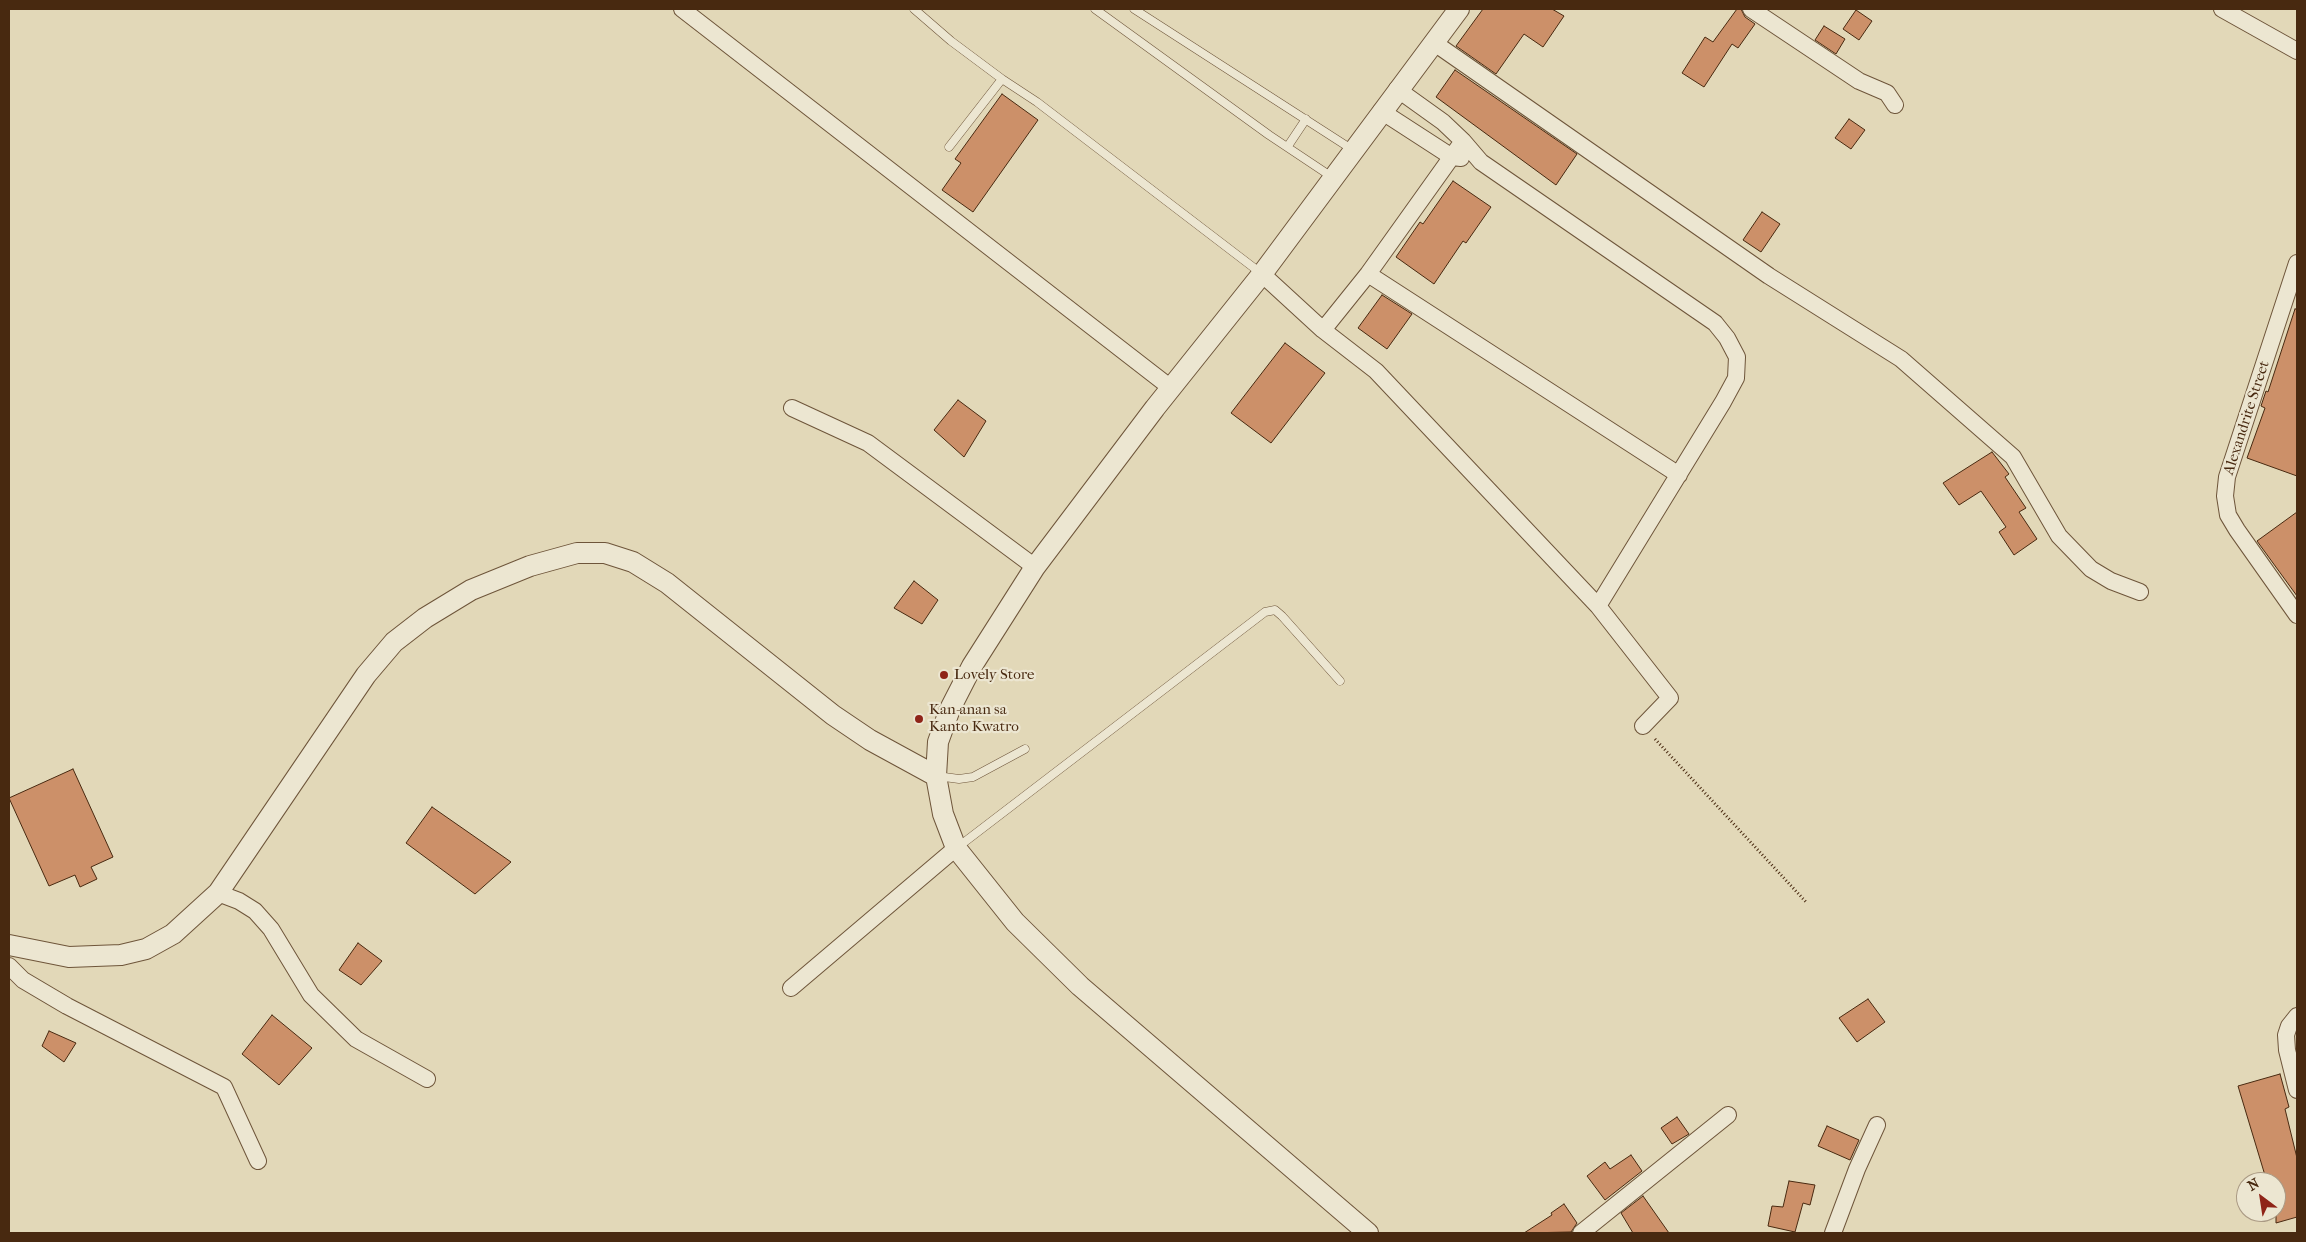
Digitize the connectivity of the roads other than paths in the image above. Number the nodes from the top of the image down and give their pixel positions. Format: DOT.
graph roads {
  1 [pos="682,9"];
  2 [pos="914,9"];
  3 [pos="1095,9"];
  4 [pos="1134,9"];
  5 [pos="1458,9"];
  6 [pos="1751,9"];
  7 [pos="2222,9"];
  8 [pos="1433,42"];
  9 [pos="2297,51"];
  10 [pos="1002,79"];
  11 [pos="1397,89"];
  12 [pos="1896,105"];
  13 [pos="1382,111"];
  14 [pos="1306,119"];
  15 [pos="1463,140"];
  16 [pos="1288,146"];
  17 [pos="949,147"];
  18 [pos="1353,150"];
  19 [pos="1452,157"];
  20 [pos="1481,162"];
  21 [pos="1332,177"];
  22 [pos="2297,263"];
  23 [pos="1262,274"];
  24 [pos="1368,274"];
  25 [pos="1323,330"];
  26 [pos="1171,388"];
  27 [pos="792,408"];
  28 [pos="1679,475"];
  29 [pos="1035,567"];
  30 [pos="2140,592"];
  31 [pos="1598,606"];
  32 [pos="2297,614"];
  33 [pos="1340,681"];
  34 [pos="1643,726"];
  35 [pos="1025,749"];
  36 [pos="936,776"];
  37 [pos="956,848"];
  38 [pos="218,892"];
  39 [pos="9,945"];
  40 [pos="9,966"];
  41 [pos="791,988"];
  42 [pos="2297,1016"];
  43 [pos="428,1079"];
  44 [pos="2297,1090"];
  45 [pos="1728,1115"];
  46 [pos="1877,1125"];
  47 [pos="258,1161"];
  48 [pos="1368,1233"];
  49 [pos="1581,1233"];
  50 [pos="1834,1233"];
  1 -- 26 [label="street"];
  2 -- 10 [label="lane"];
  3 -- 16 [label="lane"];
  4 -- 14 [label="lane"];
  5 -- 8 [label="street"];
  6 -- 12 [label="street"];
  7 -- 9 [label="street"];
  8 -- 11 [label="street"];
  8 -- 30 [label="street"];
  10 -- 17 [label="lane"];
  10 -- 23 [label="lane"];
  11 -- 13 [label="street"];
  11 -- 15 [label="street"];
  13 -- 18 [label="street"];
  13 -- 19 [label="street"];
  14 -- 16 [label="lane"];
  14 -- 18 [label="lane"];
  15 -- 19 [label="street"];
  15 -- 20 [label="street"];
  16 -- 21 [label="lane"];
  18 -- 21 [label="street"];
  19 -- 20 [label="street"];
  19 -- 24 [label="street"];
  20 -- 28 [label="street"];
  21 -- 23 [label="street"];
  22 -- 32 [label="street, Alexandrite Street"];
  23 -- 25 [label="street"];
  23 -- 26 [label="street"];
  24 -- 25 [label="street"];
  24 -- 28 [label="street"];
  25 -- 31 [label="street"];
  26 -- 29 [label="street"];
  27 -- 29 [label="street"];
  28 -- 31 [label="street"];
  29 -- 36 [label="street"];
  31 -- 34 [label="street"];
  33 -- 37 [label="lane"];
  35 -- 36 [label="lane"];
  36 -- 37 [label="street"];
  36 -- 38 [label="street"];
  37 -- 41 [label="street"];
  37 -- 48 [label="street"];
  38 -- 39 [label="street"];
  38 -- 43 [label="street"];
  40 -- 47 [label="street"];
  42 -- 44 [label="street"];
  45 -- 49 [label="street"];
  46 -- 50 [label="street"];
}
